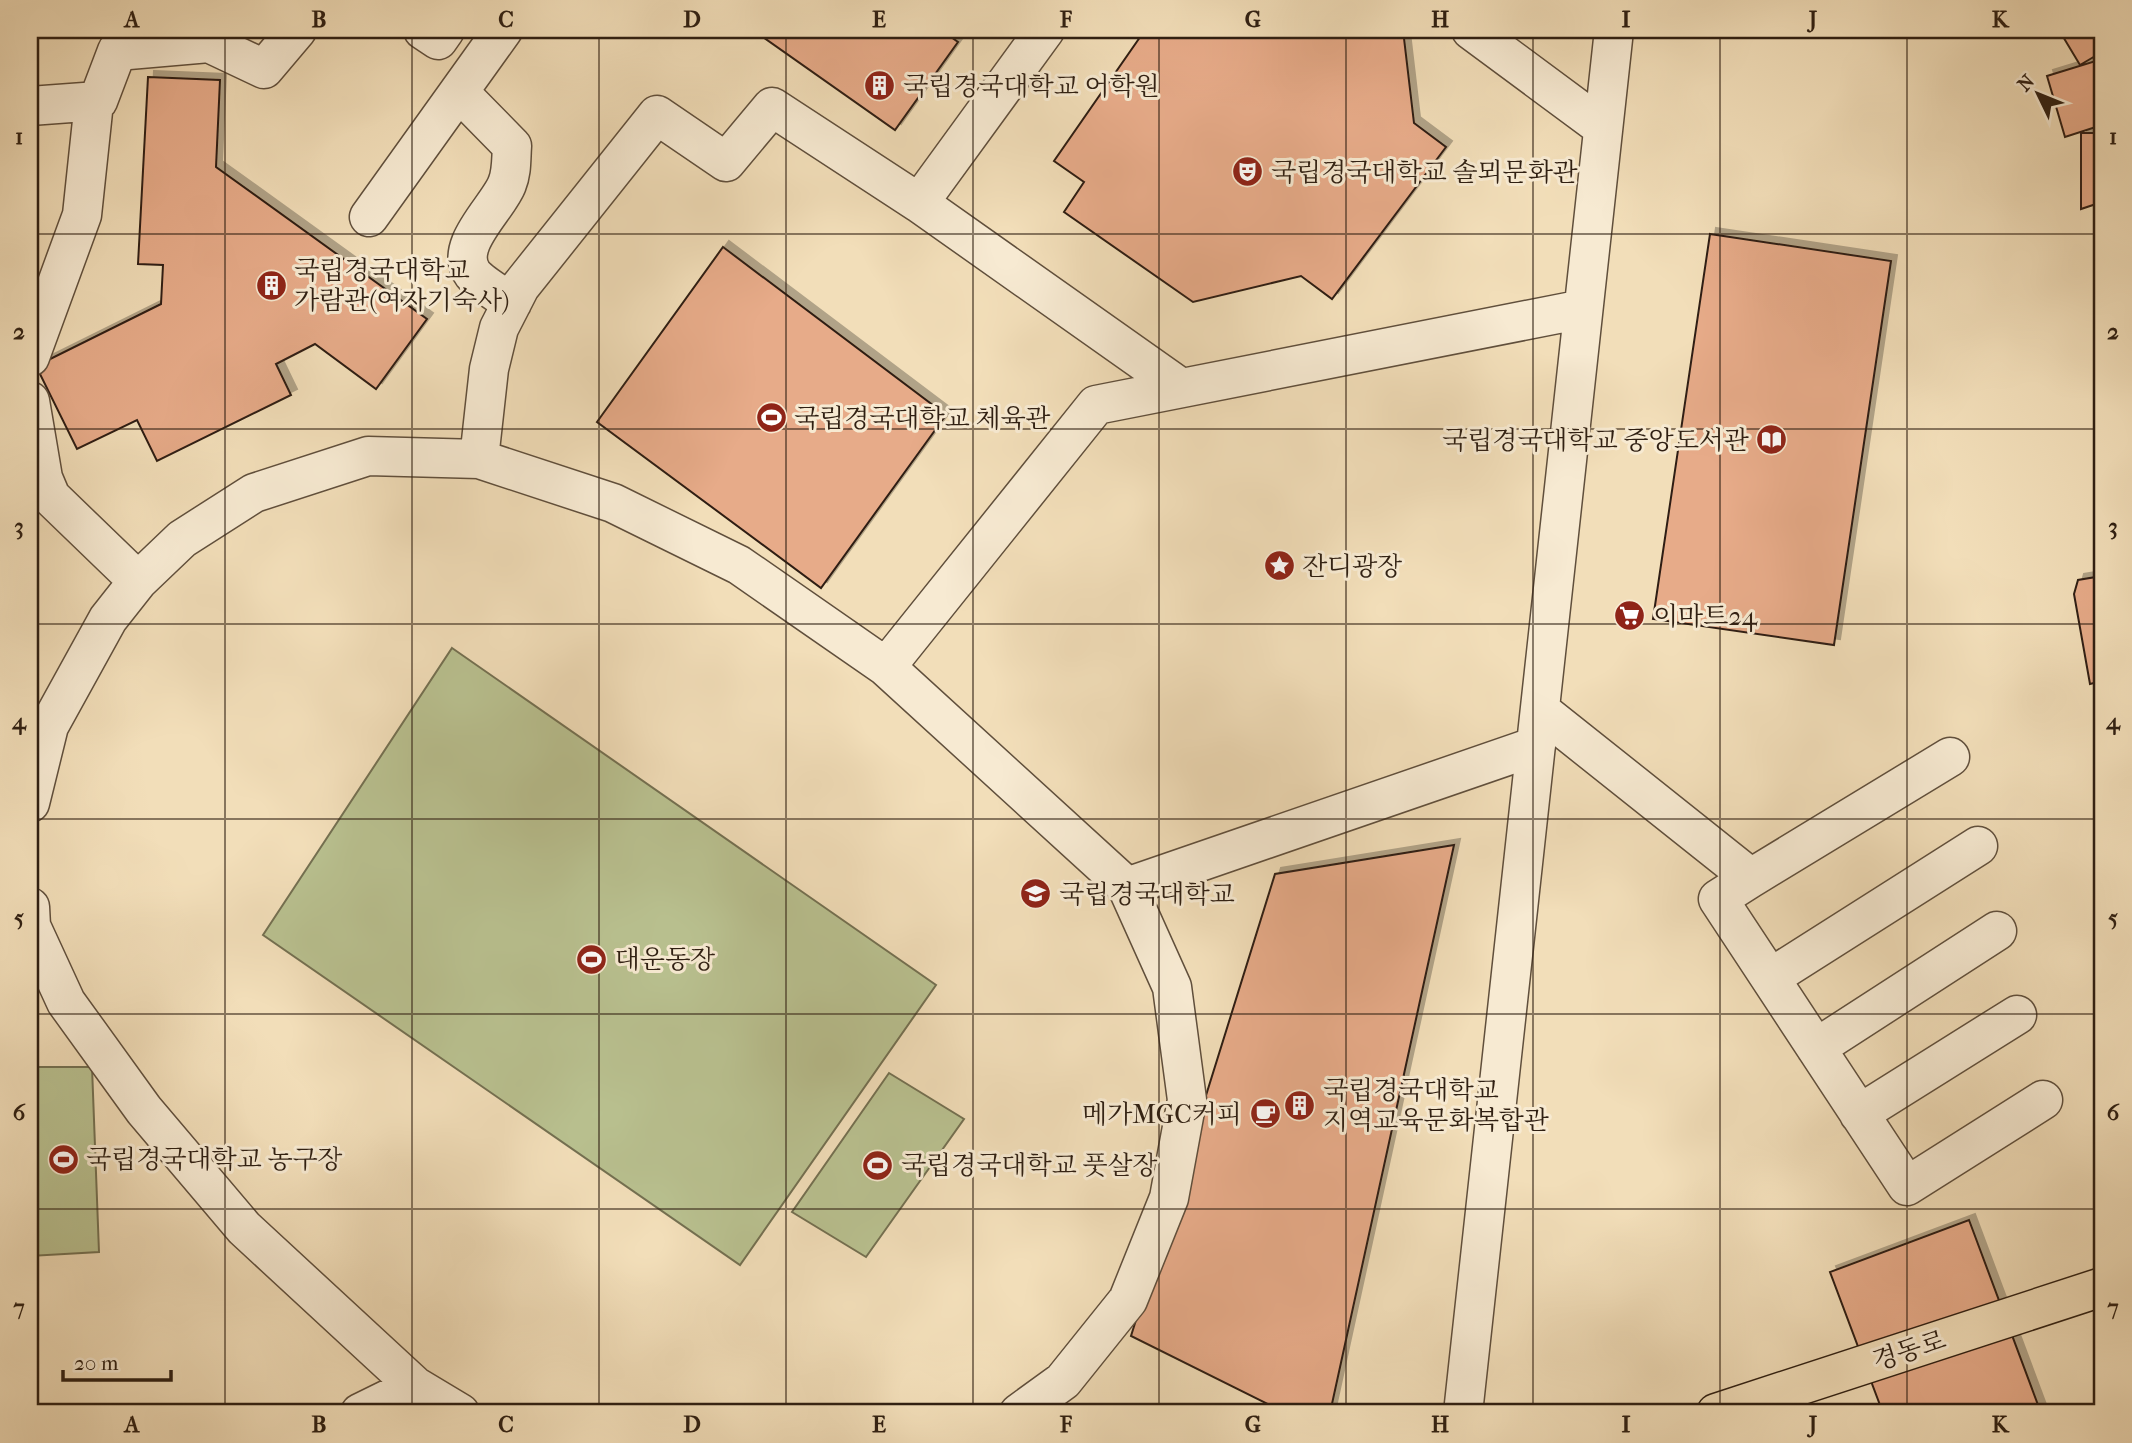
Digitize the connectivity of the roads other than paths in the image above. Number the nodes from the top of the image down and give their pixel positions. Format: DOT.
graph roads {
  1 [pos="297,30"];
  2 [pos="424,30"];
  3 [pos="445,30"];
  4 [pos="503,30"];
  5 [pos="1045,30"];
  6 [pos="1471,30"];
  7 [pos="1614,30"];
  8 [pos="113,40"];
  9 [pos="458,92"];
  10 [pos="94,102"];
  11 [pos="30,106"];
  12 [pos="1602,127"];
  13 [pos="919,203"];
  14 [pos="369,217"];
  15 [pos="512,303"];
  16 [pos="1583,309"];
  17 [pos="30,357"];
  18 [pos="1181,388"];
  19 [pos="30,401"];
  20 [pos="479,459"];
  21 [pos="138,581"];
  22 [pos="886,667"];
  23 [pos="1537,728"];
  24 [pos="1950,757"];
  25 [pos="30,803"];
  26 [pos="1978,846"];
  27 [pos="1751,878"];
  28 [pos="1127,887"];
  29 [pos="30,906"];
  30 [pos="1997,931"];
  31 [pos="1770,978"];
  32 [pos="2017,1015"];
  33 [pos="1816,1048"];
  34 [pos="2043,1100"];
  35 [pos="1859,1114"];
  36 [pos="2102,1287"];
  37 [pos="415,1386"];
  38 [pos="360,1413"];
  39 [pos="460,1413"];
  40 [pos="1019,1413"];
  41 [pos="1463,1413"];
  42 [pos="1716,1413"];
  1 -- 8 [label="street"];
  2 -- 3 [label="street"];
  4 -- 9 [label="street"];
  5 -- 13 [label="street"];
  6 -- 12 [label="street"];
  7 -- 12 [label="street"];
  8 -- 10 [label="street"];
  9 -- 14 [label="street"];
  9 -- 15 [label="street"];
  10 -- 11 [label="street"];
  10 -- 17 [label="street"];
  12 -- 16 [label="street"];
  13 -- 15 [label="street"];
  13 -- 18 [label="street"];
  15 -- 20 [label="street"];
  16 -- 18 [label="street"];
  16 -- 23 [label="street"];
  18 -- 22 [label="street"];
  19 -- 21 [label="street"];
  20 -- 21 [label="street"];
  20 -- 22 [label="street"];
  21 -- 25 [label="street"];
  22 -- 28 [label="street"];
  23 -- 27 [label="street"];
  23 -- 28 [label="street"];
  23 -- 41 [label="street"];
  24 -- 27 [label="street"];
  26 -- 31 [label="street"];
  27 -- 31 [label="street"];
  28 -- 40 [label="street"];
  29 -- 37 [label="street"];
  30 -- 33 [label="street"];
  31 -- 33 [label="street"];
  32 -- 35 [label="street"];
  33 -- 35 [label="street"];
  34 -- 35 [label="street"];
  36 -- 42 [label="main road, 경동로"];
  37 -- 38 [label="street"];
  37 -- 39 [label="street"];
}
